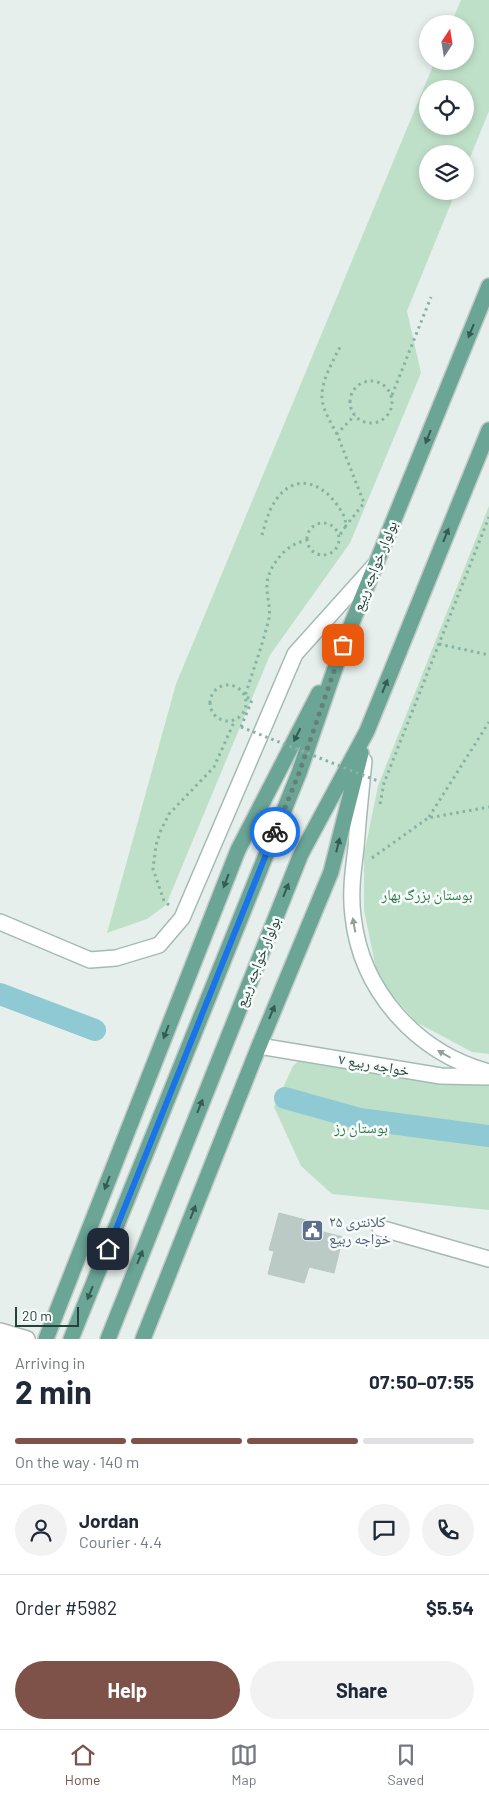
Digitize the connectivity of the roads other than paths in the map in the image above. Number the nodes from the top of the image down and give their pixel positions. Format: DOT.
graph roads {
  1 [pos="489,286"];
  2 [pos="489,430"];
  3 [pos="376,564"];
  4 [pos="343,645"];
  5 [pos="367,731"];
  6 [pos="0,922"];
  7 [pos="259,1046"];
  8 [pos="489,1072"];
  9 [pos="489,1077"];
  10 [pos="380,1228"];
  11 [pos="489,1259"];
  12 [pos="0,1331"];
  13 [pos="108,1337"];
  14 [pos="27,1339"];
  15 [pos="46,1339"];
  16 [pos="71,1339"];
  17 [pos="143,1339"];
  1 -- 3 [label="main road, بولوار خواجه ربیع, one-way"];
  5 -- 2 [label="main road, بولوار خواجه ربیع, one-way"];
  3 -- 4 [label="main road, بولوار خواجه ربیع"];
  3 -- 6 [label="street"];
  4 -- 15 [label="main road, one-way"];
  4 -- 16 [label="main road, بولوار خواجه ربیع, one-way"];
  7 -- 5 [label="main road, one-way"];
  8 -- 5 [label="street, one-way"];
  13 -- 5 [label="main road, بولوار خواجه ربیع, one-way"];
  7 -- 9 [label="street, خواجه ربیع ۷"];
  17 -- 7 [label="main road, one-way"];
  10 -- 11 [label="street"];
  12 -- 14 [label="street"];
}
